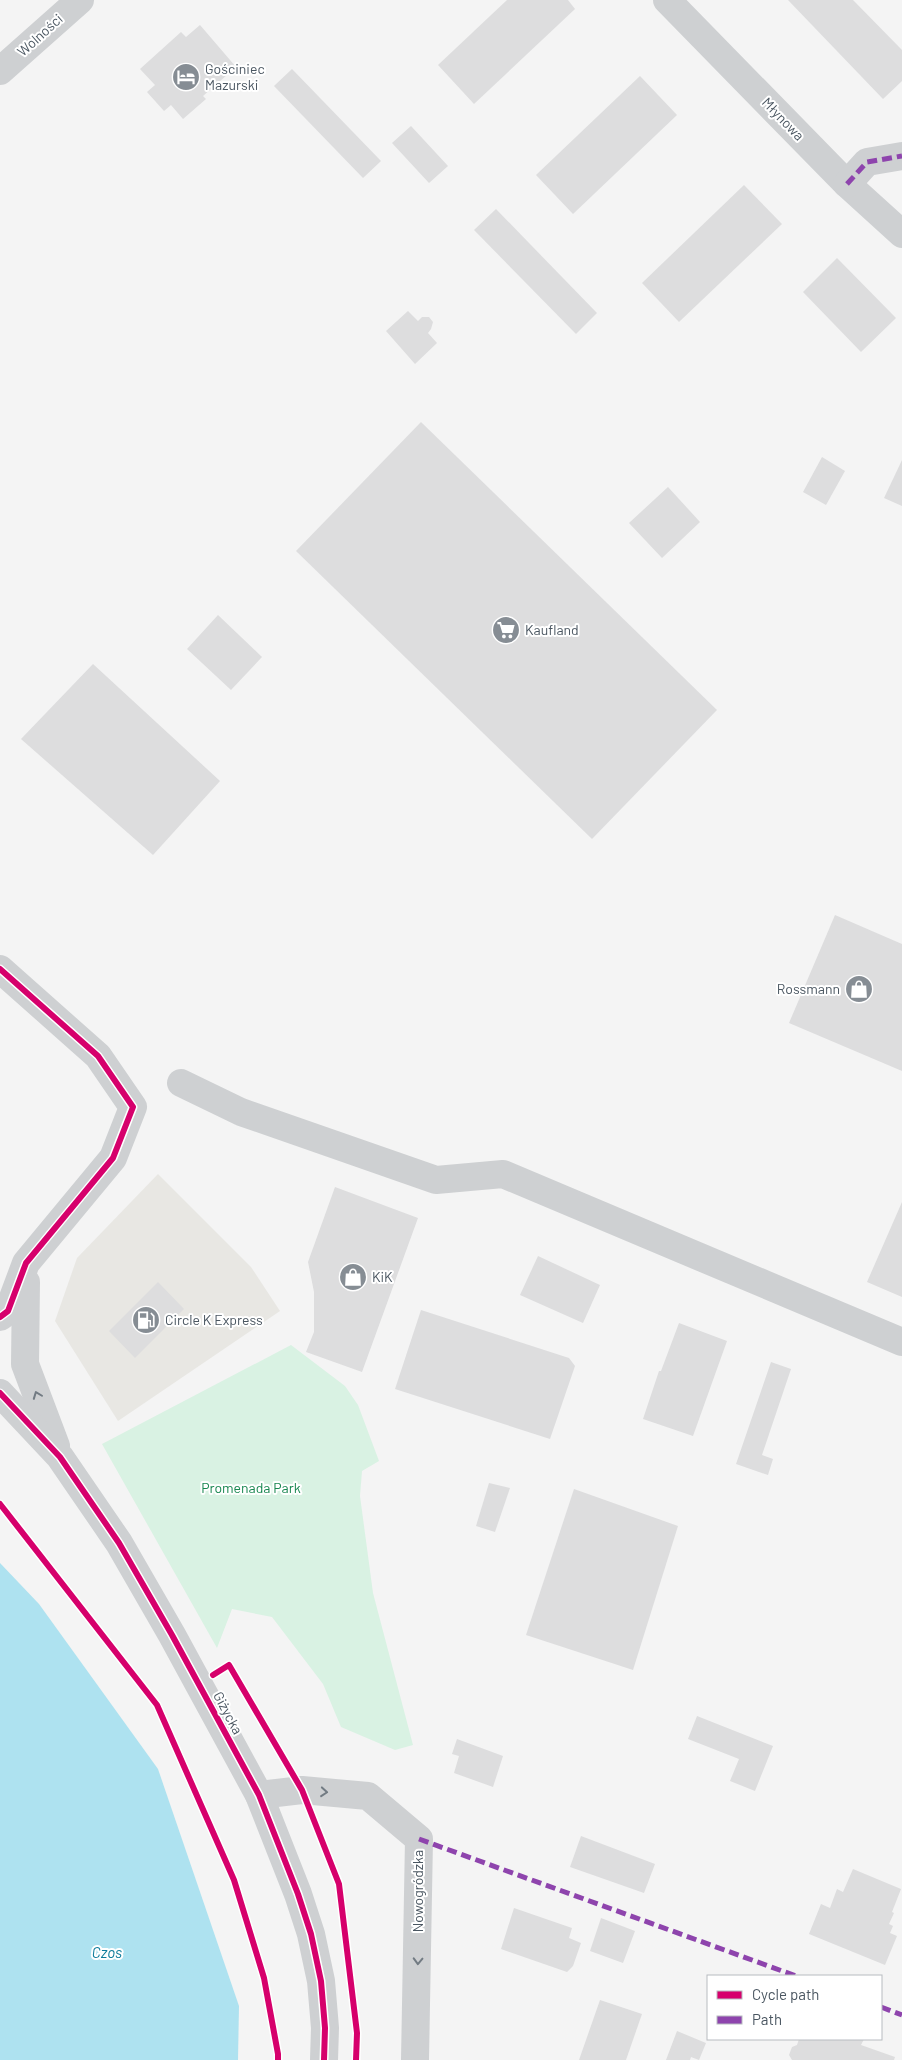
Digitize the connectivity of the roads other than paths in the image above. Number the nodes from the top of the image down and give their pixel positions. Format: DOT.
graph roads {
  1 [pos="80,0"];
  2 [pos="667,0"];
  3 [pos="0,71"];
  4 [pos="902,156"];
  5 [pos="847,184"];
  6 [pos="902,234"];
  7 [pos="0,969"];
  8 [pos="182,1083"];
  9 [pos="26,1263"];
  10 [pos="0,1275"];
  11 [pos="0,1317"];
  12 [pos="902,1342"];
  13 [pos="0,1393"];
  14 [pos="60,1457"];
  15 [pos="259,1795"];
  16 [pos="324,2060"];
  17 [pos="415,2060"];
  1 -- 3 [label="street, Wolności"];
  2 -- 5 [label="street, Młynowa"];
  4 -- 5 [label="street"];
  5 -- 6 [label="street, Młynowa"];
  7 -- 9 [label="street"];
  8 -- 12 [label="street"];
  9 -- 10 [label="street"];
  9 -- 11 [label="street"];
  14 -- 9 [label="street, one-way"];
  13 -- 14 [label="street, Giżycka"];
  14 -- 15 [label="street, Giżycka"];
  15 -- 16 [label="street, Giżycka"];
  15 -- 17 [label="street, Nowogródzka, one-way"];
}
